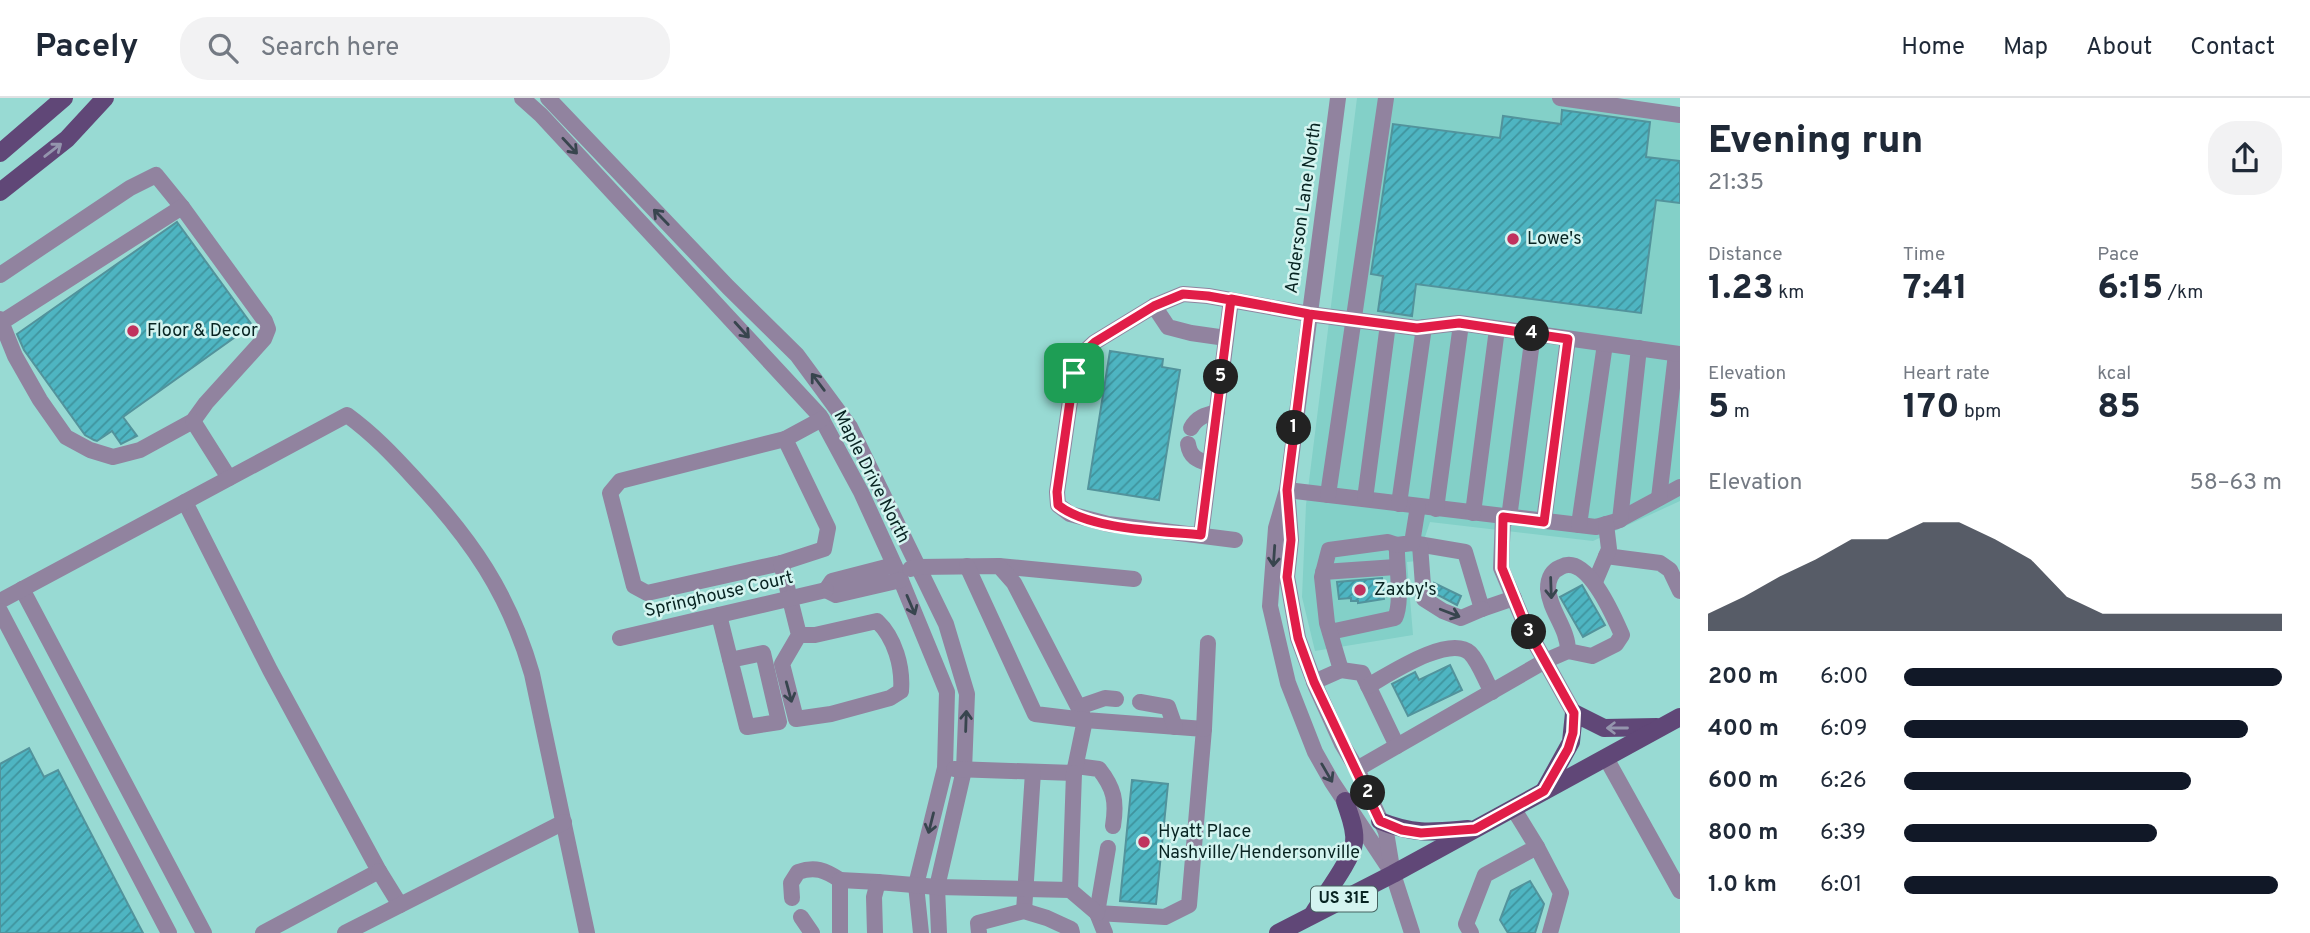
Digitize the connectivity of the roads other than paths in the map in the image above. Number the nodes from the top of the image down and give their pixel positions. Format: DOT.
graph roads {
  1 [pos="64,98"];
  2 [pos="105,98"];
  3 [pos="522,98"];
  4 [pos="1338,98"];
  5 [pos="1385,98"];
  6 [pos="1560,98"];
  7 [pos="551,101"];
  8 [pos="541,115"];
  9 [pos="1680,115"];
  10 [pos="0,153"];
  11 [pos="0,192"];
  12 [pos="182,207"];
  13 [pos="0,275"];
  14 [pos="728,287"];
  15 [pos="1231,299"];
  16 [pos="714,300"];
  17 [pos="1154,306"];
  18 [pos="1309,314"];
  19 [pos="1354,320"];
  20 [pos="1,321"];
  21 [pos="1388,324"];
  22 [pos="1461,324"];
  23 [pos="1424,327"];
  24 [pos="1497,329"];
  25 [pos="1533,334"];
  26 [pos="1226,338"];
  27 [pos="1568,339"];
  28 [pos="1605,344"];
  29 [pos="1639,348"];
  30 [pos="1678,354"];
  31 [pos="836,406"];
  32 [pos="1217,412"];
  33 [pos="821,417"];
  34 [pos="193,421"];
  35 [pos="785,439"];
  36 [pos="1210,464"];
  37 [pos="229,478"];
  38 [pos="1680,487"];
  39 [pos="1287,490"];
  40 [pos="1328,495"];
  41 [pos="1659,498"];
  42 [pos="1365,499"];
  43 [pos="185,502"];
  44 [pos="1399,504"];
  45 [pos="1418,506"];
  46 [pos="1436,509"];
  47 [pos="1473,513"];
  48 [pos="1506,517"];
  49 [pos="1544,522"];
  50 [pos="1613,522"];
  51 [pos="1579,525"];
  52 [pos="1201,535"];
  53 [pos="1235,540"];
  54 [pos="1410,544"];
  55 [pos="1606,556"];
  56 [pos="781,563"];
  57 [pos="967,566"];
  58 [pos="999,566"];
  59 [pos="918,567"];
  60 [pos="1396,567"];
  61 [pos="898,572"];
  62 [pos="1323,572"];
  63 [pos="1134,579"];
  64 [pos="1595,582"];
  65 [pos="22,589"];
  66 [pos="1680,591"];
  67 [pos="790,598"];
  68 [pos="1514,598"];
  69 [pos="0,601"];
  70 [pos="1482,608"];
  71 [pos="0,611"];
  72 [pos="719,615"];
  73 [pos="1330,632"];
  74 [pos="799,635"];
  75 [pos="620,638"];
  76 [pos="1208,643"];
  77 [pos="1568,652"];
  78 [pos="730,660"];
  79 [pos="1545,662"];
  80 [pos="1341,670"];
  81 [pos="1314,682"];
  82 [pos="1368,686"];
  83 [pos="1492,692"];
  84 [pos="1116,699"];
  85 [pos="1140,702"];
  86 [pos="1082,713"];
  87 [pos="1574,713"];
  88 [pos="1680,717"];
  89 [pos="1664,726"];
  90 [pos="1175,727"];
  91 [pos="1204,729"];
  92 [pos="1397,746"];
  93 [pos="1606,758"];
  94 [pos="945,768"];
  95 [pos="1075,769"];
  96 [pos="1357,769"];
  97 [pos="964,770"];
  98 [pos="1033,772"];
  99 [pos="1544,791"];
  100 [pos="1345,801"];
  101 [pos="1513,808"];
  102 [pos="1380,821"];
  103 [pos="564,822"];
  104 [pos="1113,826"];
  105 [pos="1475,829"];
  106 [pos="1108,848"];
  107 [pos="1537,848"];
  108 [pos="379,871"];
  109 [pos="1393,874"];
  110 [pos="840,880"];
  111 [pos="878,882"];
  112 [pos="916,885"];
  113 [pos="937,887"];
  114 [pos="1027,889"];
  115 [pos="1070,890"];
  116 [pos="1680,891"];
  117 [pos="792,898"];
  118 [pos="400,905"];
  119 [pos="1024,911"];
  120 [pos="1097,913"];
  121 [pos="1312,915"];
  122 [pos="800,918"];
  123 [pos="169,933"];
  124 [pos="204,933"];
  125 [pos="263,933"];
  126 [pos="345,933"];
  127 [pos="587,933"];
  128 [pos="812,933"];
  129 [pos="840,933"];
  130 [pos="875,933"];
  131 [pos="921,933"];
  132 [pos="939,933"];
  133 [pos="979,933"];
  134 [pos="1072,933"];
  135 [pos="1105,933"];
  136 [pos="1278,933"];
  137 [pos="1412,933"];
  138 [pos="1471,933"];
  139 [pos="1550,933"];
  1 -- 10 [label="main road"];
  11 -- 2 [label="main road, one-way"];
  3 -- 8 [label="street, Maple Drive North"];
  4 -- 18 [label="street, Anderson Lane North"];
  5 -- 19 [label="street"];
  6 -- 9 [label="street"];
  7 -- 8 [label="street"];
  14 -- 7 [label="street, Maple Drive North, one-way"];
  8 -- 16 [label="street, Maple Drive North, one-way"];
  12 -- 13 [label="street"];
  12 -- 20 [label="street"];
  12 -- 34 [label="street"];
  14 -- 16 [label="street"];
  31 -- 14 [label="street, Maple Drive North, one-way"];
  15 -- 17 [label="street"];
  15 -- 18 [label="street"];
  15 -- 26 [label="street"];
  16 -- 33 [label="street, Maple Drive North, one-way"];
  17 -- 26 [label="street"];
  17 -- 52 [label="street"];
  18 -- 19 [label="street"];
  18 -- 39 [label="street, Anderson Lane North"];
  19 -- 21 [label="street"];
  19 -- 40 [label="street"];
  20 -- 34 [label="street"];
  21 -- 23 [label="street"];
  21 -- 42 [label="street"];
  22 -- 23 [label="street"];
  22 -- 24 [label="street"];
  22 -- 46 [label="street"];
  23 -- 44 [label="street"];
  24 -- 25 [label="street"];
  24 -- 47 [label="street"];
  25 -- 27 [label="street"];
  25 -- 48 [label="street"];
  26 -- 32 [label="street"];
  27 -- 28 [label="street"];
  27 -- 49 [label="street"];
  28 -- 29 [label="street"];
  28 -- 51 [label="street"];
  29 -- 30 [label="street"];
  29 -- 50 [label="street"];
  30 -- 41 [label="street"];
  31 -- 33 [label="street"];
  31 -- 59 [label="street, Maple Drive North"];
  32 -- 36 [label="street"];
  32 -- 36 [label="street"];
  33 -- 35 [label="street"];
  33 -- 61 [label="street, Maple Drive North"];
  34 -- 37 [label="street"];
  35 -- 56 [label="street"];
  35 -- 56 [label="street"];
  36 -- 52 [label="street"];
  37 -- 43 [label="street"];
  37 -- 103 [label="street"];
  38 -- 41 [label="street"];
  39 -- 40 [label="street"];
  39 -- 81 [label="street, Anderson Lane North"];
  39 -- 100 [label="street, Anderson Lane North, one-way"];
  40 -- 42 [label="street"];
  41 -- 50 [label="street"];
  42 -- 44 [label="street"];
  43 -- 65 [label="street"];
  43 -- 108 [label="street"];
  44 -- 45 [label="street"];
  45 -- 46 [label="street"];
  45 -- 54 [label="street"];
  46 -- 47 [label="street"];
  47 -- 48 [label="street"];
  48 -- 49 [label="street"];
  48 -- 68 [label="street"];
  49 -- 51 [label="street"];
  50 -- 51 [label="street"];
  50 -- 55 [label="street"];
  52 -- 53 [label="street"];
  54 -- 60 [label="street"];
  54 -- 62 [label="street"];
  54 -- 70 [label="street"];
  54 -- 70 [label="street, one-way"];
  55 -- 64 [label="street"];
  55 -- 66 [label="street"];
  56 -- 67 [label="street"];
  57 -- 58 [label="street, Springhouse Court"];
  57 -- 59 [label="street, Springhouse Court"];
  57 -- 86 [label="street"];
  58 -- 63 [label="street, Springhouse Court"];
  58 -- 86 [label="street"];
  59 -- 61 [label="street, Springhouse Court"];
  97 -- 59 [label="street, Maple Drive North, one-way"];
  60 -- 62 [label="street"];
  60 -- 73 [label="street"];
  61 -- 67 [label="street, Springhouse Court"];
  61 -- 94 [label="street, Maple Drive North, one-way"];
  62 -- 73 [label="street"];
  64 -- 77 [label="street"];
  64 -- 77 [label="street, one-way"];
  65 -- 69 [label="street"];
  65 -- 124 [label="street"];
  67 -- 72 [label="street, Springhouse Court"];
  67 -- 74 [label="street"];
  68 -- 70 [label="street"];
  68 -- 79 [label="street"];
  71 -- 123 [label="street"];
  72 -- 75 [label="street, Springhouse Court"];
  72 -- 78 [label="street"];
  73 -- 80 [label="street"];
  74 -- 74 [label="street, one-way"];
  76 -- 91 [label="street"];
  77 -- 79 [label="street"];
  78 -- 78 [label="street"];
  79 -- 83 [label="street"];
  79 -- 87 [label="street"];
  80 -- 81 [label="street"];
  80 -- 82 [label="street"];
  81 -- 96 [label="street, Anderson Lane North"];
  82 -- 83 [label="street"];
  82 -- 92 [label="street"];
  83 -- 92 [label="street"];
  84 -- 86 [label="street"];
  85 -- 90 [label="street"];
  86 -- 90 [label="street"];
  86 -- 95 [label="street"];
  89 -- 87 [label="main road, one-way"];
  87 -- 99 [label="main road"];
  88 -- 89 [label="main road, US 31E"];
  89 -- 93 [label="main road, US 31E"];
  90 -- 91 [label="street"];
  91 -- 120 [label="street"];
  92 -- 96 [label="street"];
  93 -- 99 [label="main road, US 31E"];
  93 -- 116 [label="street"];
  94 -- 97 [label="street"];
  94 -- 112 [label="street, Maple Drive North, one-way"];
  95 -- 98 [label="street"];
  95 -- 104 [label="street"];
  95 -- 115 [label="street"];
  96 -- 102 [label="street, Anderson Lane North"];
  97 -- 98 [label="street"];
  97 -- 113 [label="street, Maple Drive North"];
  98 -- 114 [label="street"];
  99 -- 101 [label="main road, US 31E"];
  100 -- 109 [label="street, Anderson Lane North"];
  100 -- 121 [label="main road"];
  101 -- 105 [label="main road, US 31E"];
  101 -- 107 [label="street"];
  102 -- 105 [label="main road"];
  102 -- 109 [label="street, Anderson Lane North"];
  103 -- 118 [label="street"];
  103 -- 127 [label="street"];
  105 -- 109 [label="main road, US 31E"];
  106 -- 120 [label="street"];
  107 -- 138 [label="street"];
  107 -- 139 [label="street"];
  108 -- 118 [label="street"];
  108 -- 125 [label="street"];
  109 -- 121 [label="main road, US 31E"];
  109 -- 137 [label="street"];
  110 -- 111 [label="street"];
  110 -- 117 [label="street"];
  110 -- 129 [label="street"];
  111 -- 112 [label="street"];
  111 -- 130 [label="street"];
  112 -- 113 [label="street"];
  112 -- 131 [label="street, Maple Drive North"];
  113 -- 114 [label="street"];
  113 -- 132 [label="street, Maple Drive North"];
  114 -- 115 [label="street"];
  114 -- 119 [label="street"];
  115 -- 120 [label="street"];
  118 -- 126 [label="street"];
  119 -- 133 [label="street"];
  119 -- 134 [label="street"];
  120 -- 135 [label="street"];
  121 -- 136 [label="main road, US 31E"];
  122 -- 128 [label="street"];
}
